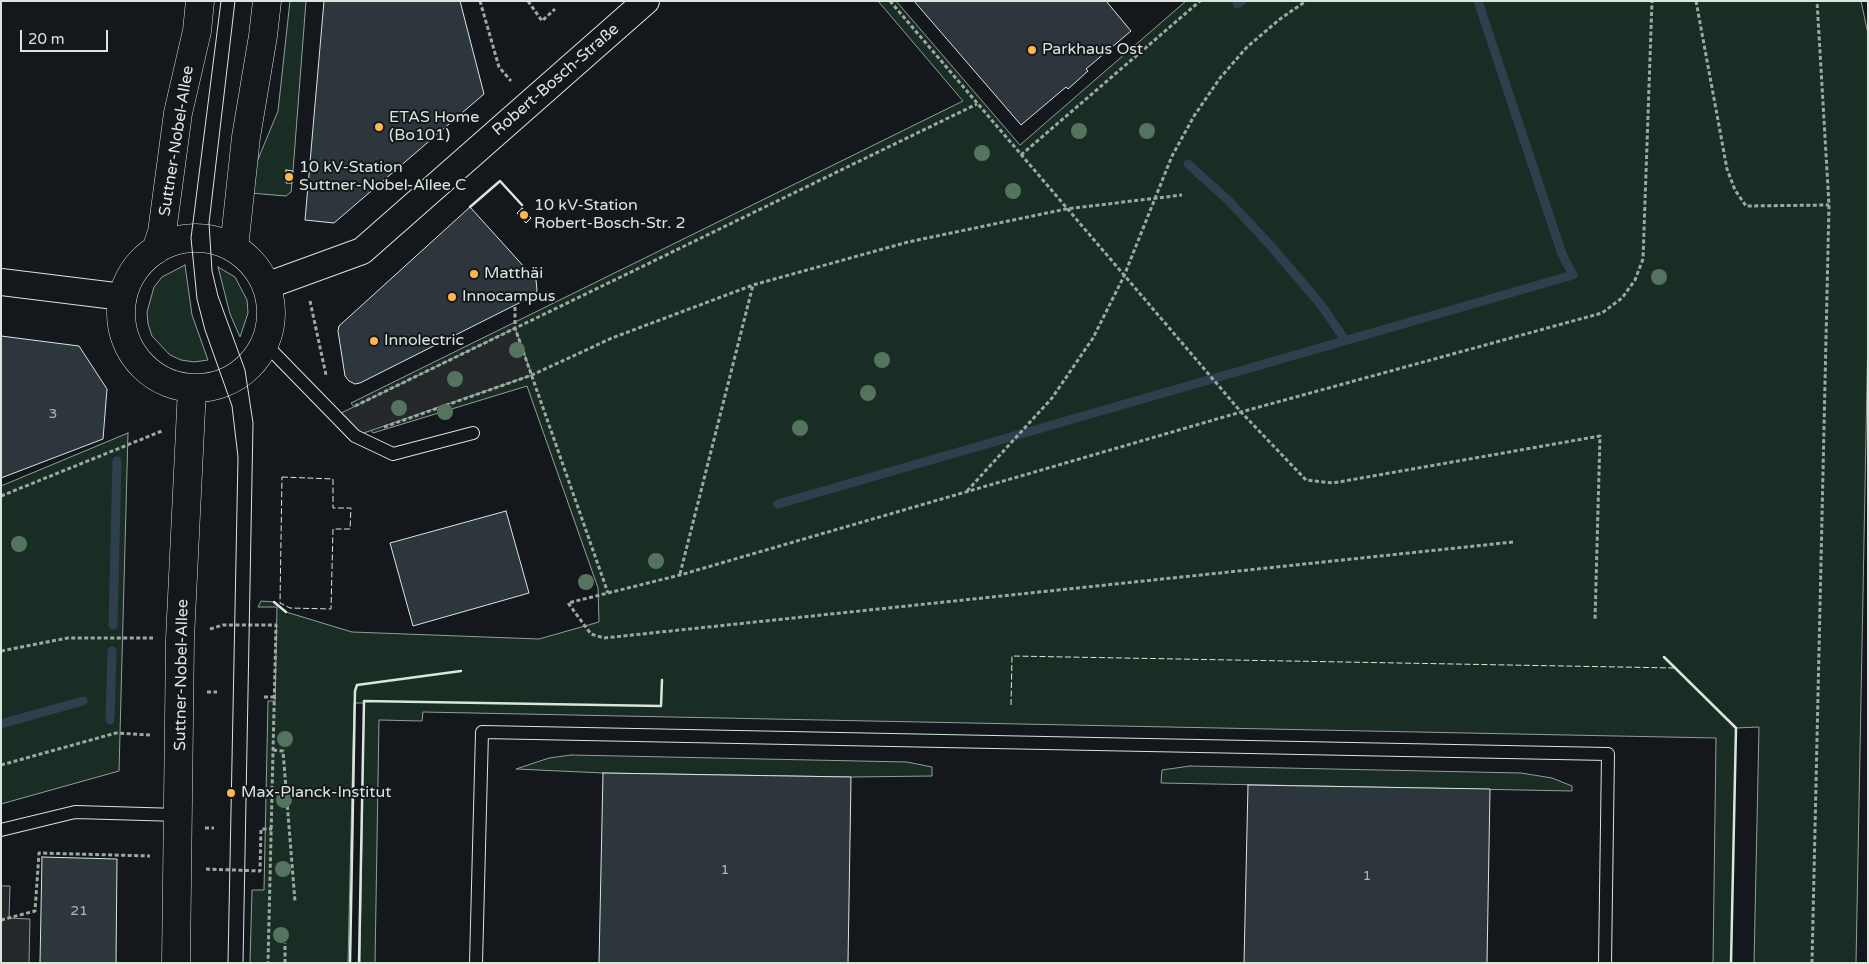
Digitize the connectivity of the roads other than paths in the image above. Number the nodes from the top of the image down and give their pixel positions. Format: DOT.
graph roads {
  1 [pos="200,1"];
  2 [pos="267,1"];
  3 [pos="646,1"];
  4 [pos="234,248"];
  5 [pos="156,250"];
  6 [pos="1,282"];
  7 [pos="266,286"];
  8 [pos="123,297"];
  9 [pos="262,348"];
  10 [pos="192,388"];
  11 [pos="473,433"];
  12 [pos="180,815"];
  13 [pos="1,830"];
  14 [pos="176,963"];
  15 [pos="476,963"];
  16 [pos="1605,963"];
  1 -- 5 [label="street, Suttner-Nobel-Allee"];
  2 -- 4 [label="street"];
  3 -- 7 [label="street, Robert-Bosch-Straße"];
  4 -- 5 [label="street, Suttner-Nobel-Allee"];
  4 -- 7 [label="street, Suttner-Nobel-Allee"];
  5 -- 8 [label="street, Suttner-Nobel-Allee"];
  6 -- 8 [label="street"];
  7 -- 9 [label="street, Suttner-Nobel-Allee"];
  8 -- 10 [label="street, Suttner-Nobel-Allee"];
  9 -- 10 [label="street, Suttner-Nobel-Allee"];
  9 -- 11 [label="lane"];
  10 -- 12 [label="street, Suttner-Nobel-Allee"];
  12 -- 13 [label="lane"];
  12 -- 14 [label="street, Suttner-Nobel-Allee"];
  15 -- 16 [label="lane"];
}
